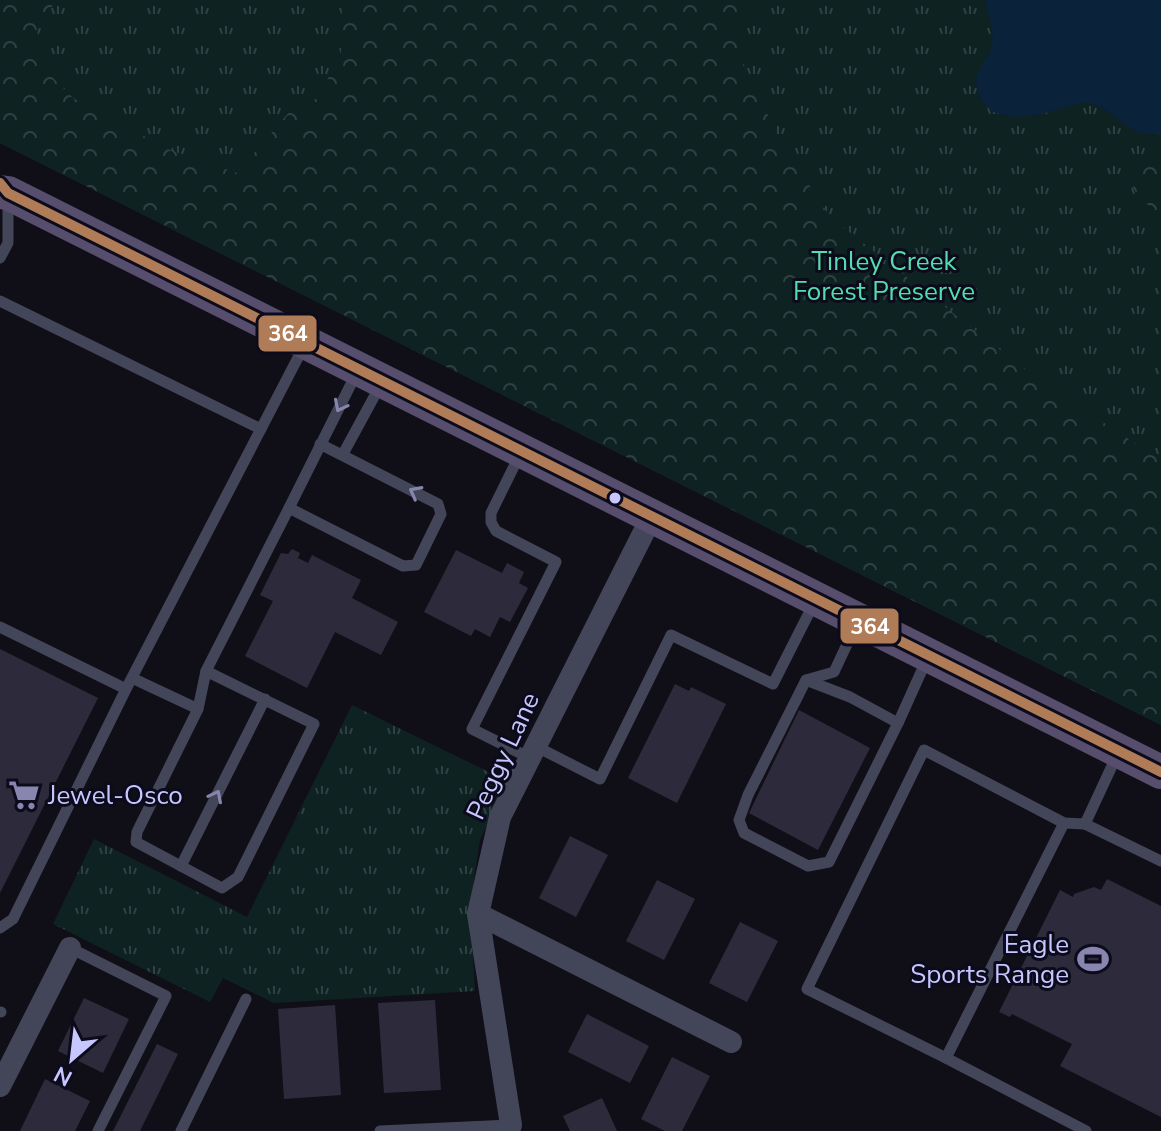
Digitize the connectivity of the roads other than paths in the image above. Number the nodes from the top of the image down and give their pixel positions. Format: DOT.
graph roads {
  1 [pos="2,192"];
  2 [pos="0,258"];
  3 [pos="0,301"];
  4 [pos="307,342"];
  5 [pos="371,374"];
  6 [pos="261,429"];
  7 [pos="320,444"];
  8 [pos="522,450"];
  9 [pos="343,454"];
  10 [pos="289,508"];
  11 [pos="652,516"];
  12 [pos="817,599"];
  13 [pos="859,620"];
  14 [pos="0,627"];
  15 [pos="928,655"];
  16 [pos="206,671"];
  17 [pos="132,678"];
  18 [pos="806,680"];
  19 [pos="126,689"];
  20 [pos="265,699"];
  21 [pos="198,709"];
  22 [pos="898,723"];
  23 [pos="1119,750"];
  24 [pos="533,752"];
  25 [pos="1161,772"];
  26 [pos="1064,823"];
  27 [pos="1085,824"];
  28 [pos="1161,861"];
  29 [pos="181,866"];
  30 [pos="478,914"];
  31 [pos="0,928"];
  32 [pos="70,948"];
  33 [pos="246,999"];
  34 [pos="731,1042"];
  35 [pos="946,1058"];
  36 [pos="0,1086"];
  37 [pos="510,1128"];
  38 [pos="98,1131"];
  39 [pos="181,1131"];
  40 [pos="380,1131"];
  41 [pos="1086,1131"];
  1 -- 2 [label="lane"];
  1 -- 4 [label="main road"];
  3 -- 6 [label="lane"];
  4 -- 5 [label="main road"];
  4 -- 6 [label="lane"];
  5 -- 7 [label="lane, one-way"];
  5 -- 8 [label="main road"];
  5 -- 9 [label="lane"];
  6 -- 17 [label="lane"];
  7 -- 9 [label="lane"];
  7 -- 10 [label="lane"];
  8 -- 11 [label="main road"];
  8 -- 24 [label="lane"];
  10 -- 9 [label="lane, one-way"];
  10 -- 16 [label="lane"];
  11 -- 12 [label="main road"];
  11 -- 24 [label="street, Peggy Lane"];
  12 -- 13 [label="main road"];
  12 -- 24 [label="lane"];
  13 -- 15 [label="main road"];
  13 -- 18 [label="lane"];
  14 -- 19 [label="lane"];
  15 -- 22 [label="lane"];
  15 -- 23 [label="main road"];
  16 -- 20 [label="lane"];
  16 -- 21 [label="lane"];
  17 -- 19 [label="lane"];
  17 -- 21 [label="lane"];
  18 -- 22 [label="lane"];
  18 -- 22 [label="lane"];
  19 -- 31 [label="lane"];
  29 -- 20 [label="lane, one-way"];
  20 -- 29 [label="lane"];
  21 -- 29 [label="lane"];
  23 -- 25 [label="main road"];
  23 -- 27 [label="lane"];
  24 -- 30 [label="street, Peggy Lane"];
  26 -- 27 [label="lane"];
  26 -- 35 [label="lane"];
  26 -- 35 [label="lane"];
  27 -- 28 [label="lane"];
  30 -- 34 [label="street"];
  30 -- 37 [label="street, Peggy Lane"];
  32 -- 36 [label="street"];
  32 -- 38 [label="lane"];
  33 -- 39 [label="lane"];
  35 -- 41 [label="lane"];
  37 -- 40 [label="lane"];
}
